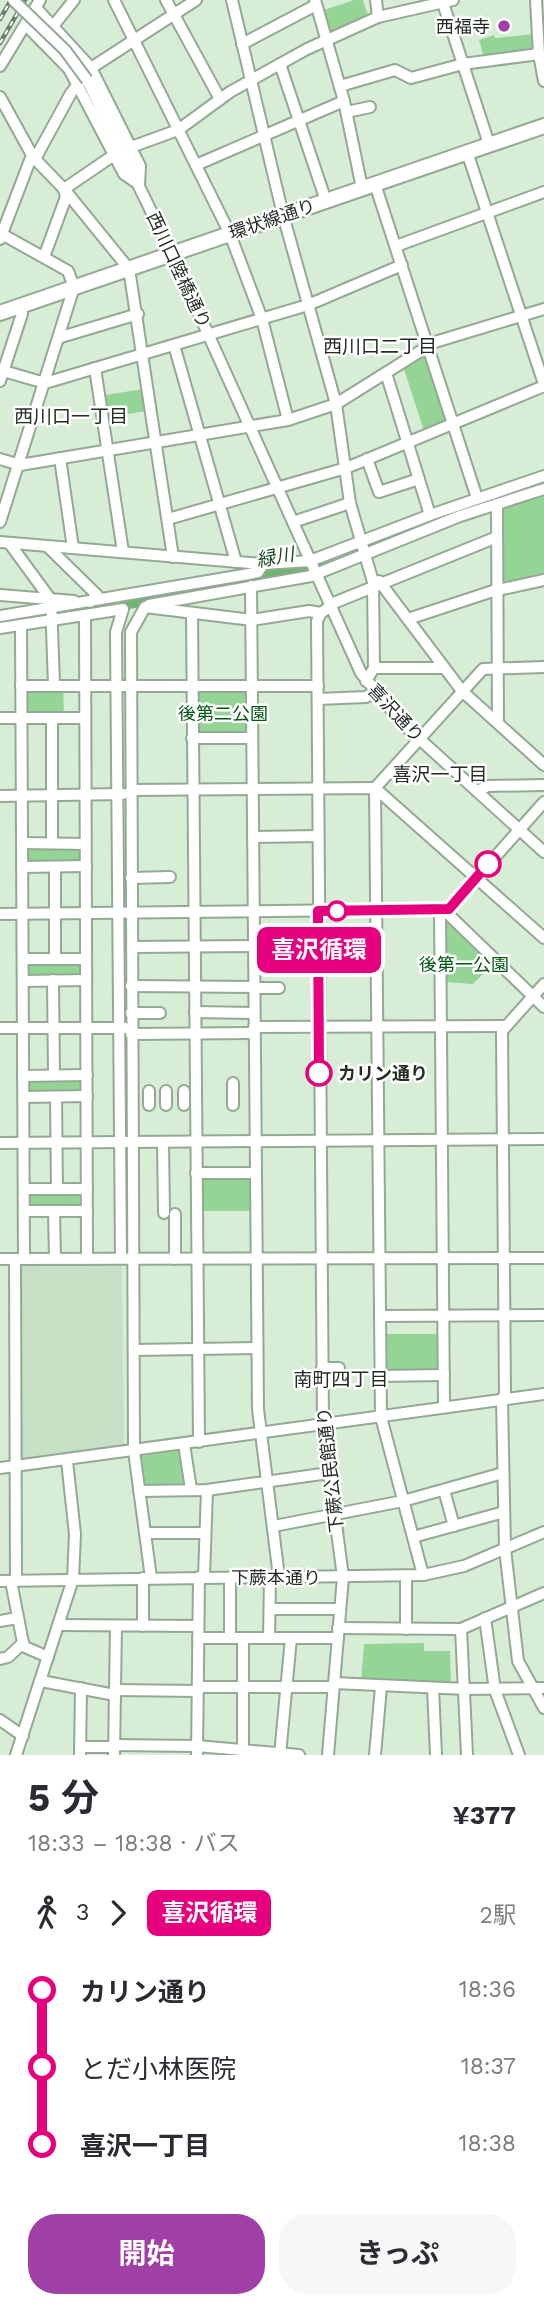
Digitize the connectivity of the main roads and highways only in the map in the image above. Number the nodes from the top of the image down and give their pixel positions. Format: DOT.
graph roads {
  1 [pos="544,126"];
  2 [pos="0,313"];
  1 -- 2 [label="main road, 環状線通り"];
}
